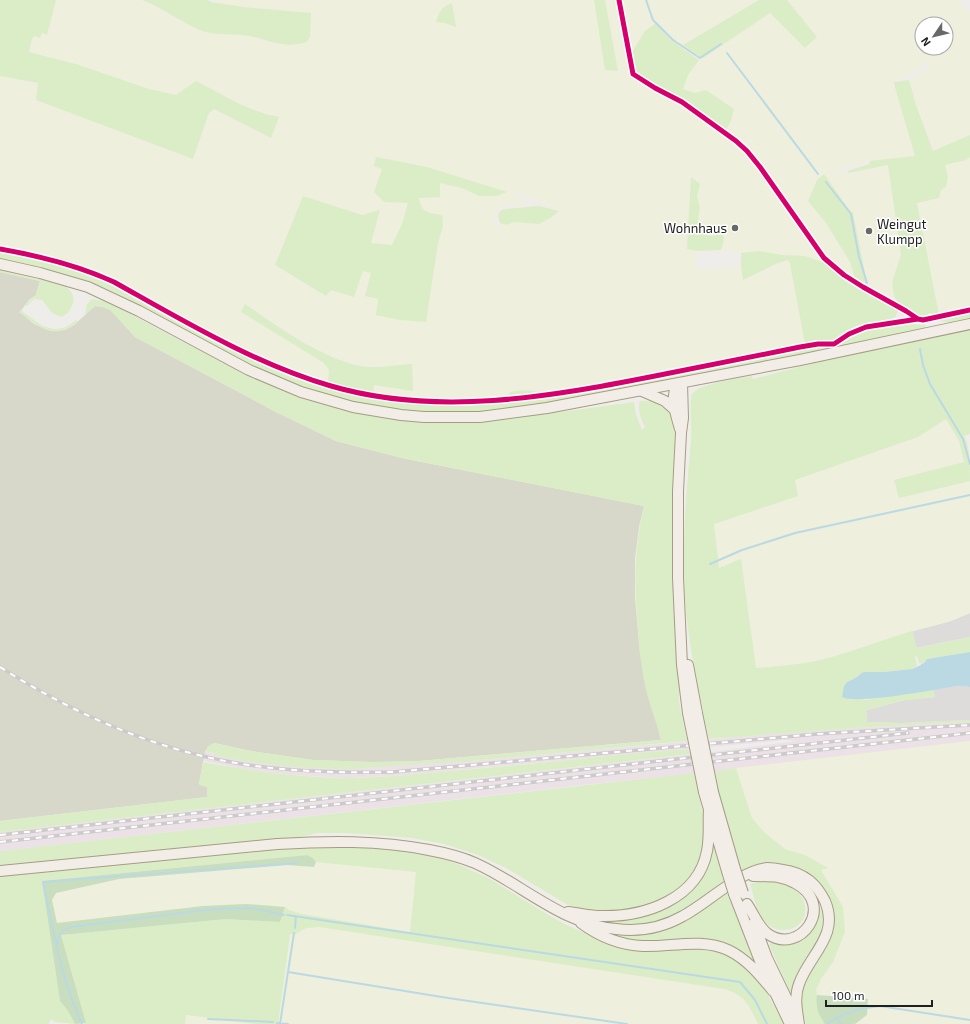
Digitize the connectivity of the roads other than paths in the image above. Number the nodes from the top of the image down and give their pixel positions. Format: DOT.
graph roads {
  1 [pos="0,264"];
  2 [pos="970,324"];
  3 [pos="679,384"];
  4 [pos="642,391"];
  5 [pos="675,410"];
  6 [pos="681,433"];
  7 [pos="708,792"];
  8 [pos="709,808"];
  9 [pos="731,870"];
  10 [pos="0,871"];
  11 [pos="745,876"];
  12 [pos="739,893"];
  13 [pos="747,904"];
  14 [pos="560,911"];
  15 [pos="573,917"];
  16 [pos="773,990"];
  17 [pos="790,1024"];
  18 [pos="799,1024"];
  1 -- 4 [label="main road"];
  2 -- 3 [label="main road"];
  3 -- 4 [label="main road"];
  3 -- 5 [label="main road"];
  3 -- 6 [label="main road"];
  4 -- 5 [label="main road"];
  5 -- 6 [label="main road"];
  6 -- 7 [label="main road, bridge"];
  7 -- 8 [label="main road"];
  7 -- 9 [label="main road"];
  8 -- 9 [label="main road"];
  8 -- 14 [label="main road"];
  9 -- 12 [label="main road, bridge"];
  10 -- 14 [label="main road"];
  11 -- 13 [label="main road"];
  11 -- 15 [label="main road"];
  11 -- 18 [label="main road"];
  12 -- 13 [label="main road"];
  12 -- 16 [label="main road"];
  13 -- 18 [label="main road"];
  14 -- 15 [label="main road"];
  15 -- 16 [label="main road"];
  16 -- 17 [label="main road"];
}
